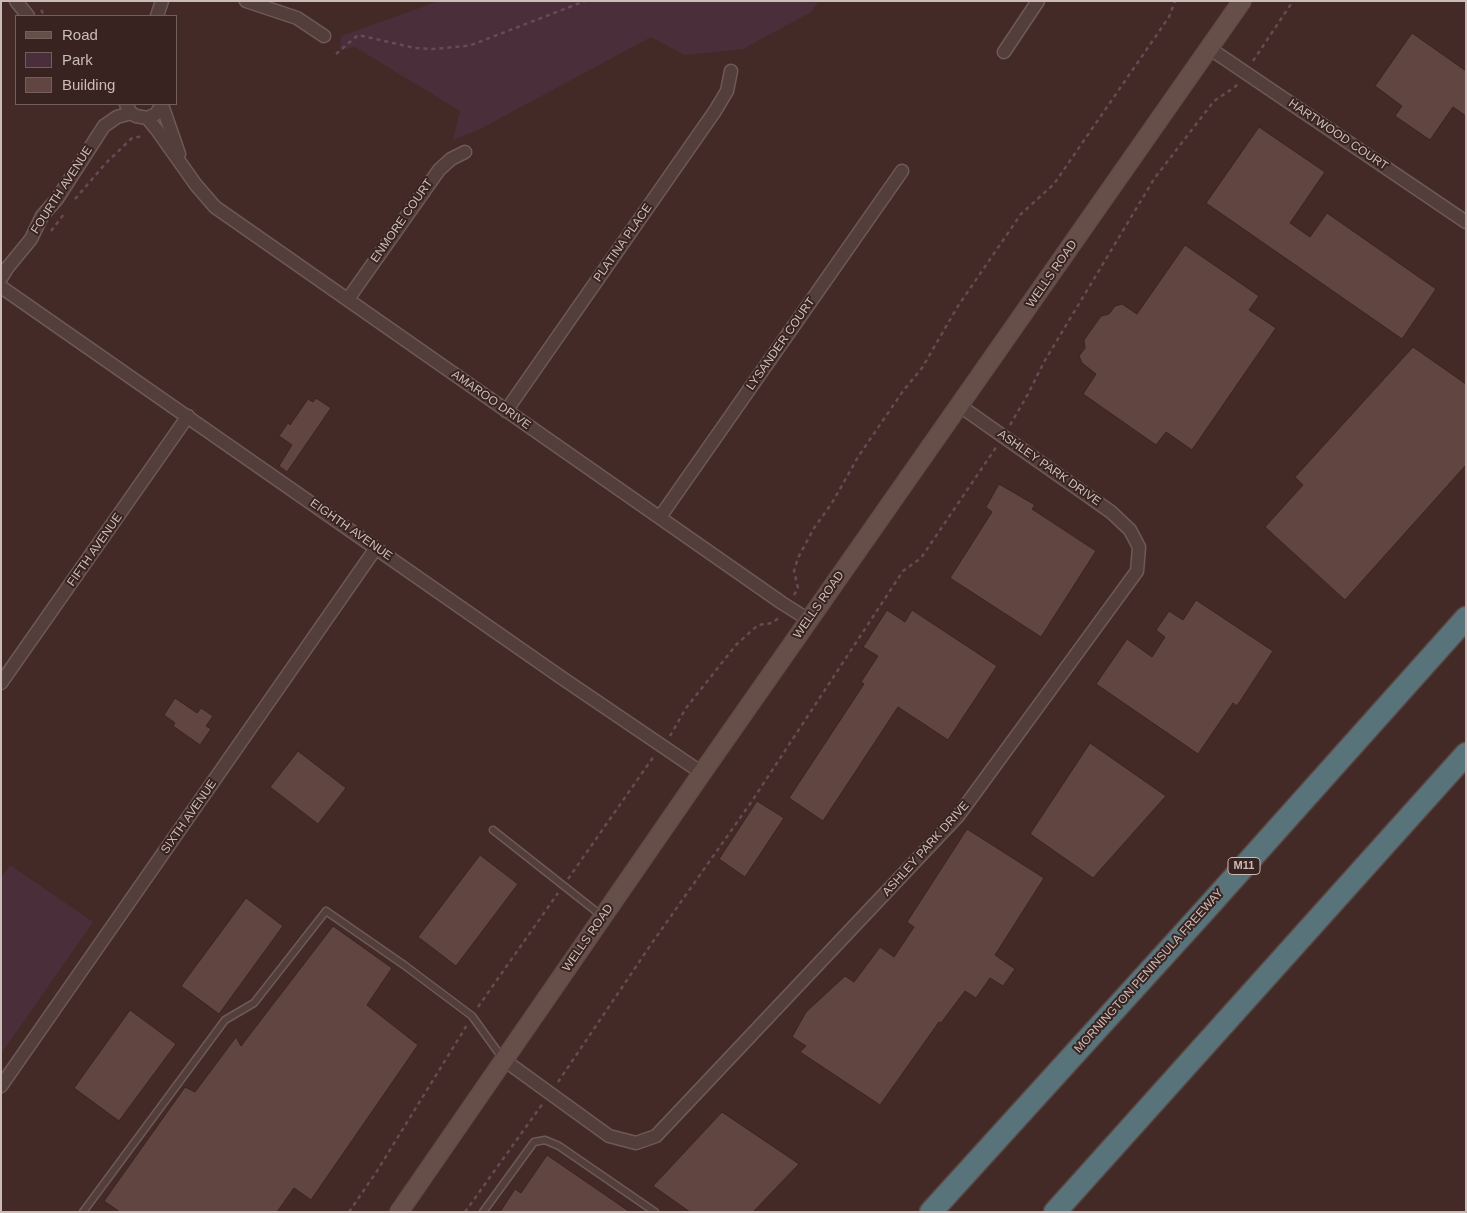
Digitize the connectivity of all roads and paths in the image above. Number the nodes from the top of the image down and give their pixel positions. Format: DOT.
graph roads {
  1 [pos="16,1"];
  2 [pos="162,1"];
  3 [pos="246,1"];
  4 [pos="585,1"];
  5 [pos="1038,1"];
  6 [pos="1242,1"];
  7 [pos="1293,1"];
  8 [pos="27,15"];
  9 [pos="158,15"];
  10 [pos="324,36"];
  11 [pos="1209,48"];
  12 [pos="1004,52"];
  13 [pos="336,54"];
  14 [pos="731,71"];
  15 [pos="1245,72"];
  16 [pos="161,105"];
  17 [pos="162,105"];
  18 [pos="129,108"];
  19 [pos="147,118"];
  20 [pos="148,135"];
  21 [pos="465,152"];
  22 [pos="184,168"];
  23 [pos="902,172"];
  24 [pos="72,203"];
  25 [pos="66,211"];
  26 [pos="1466,222"];
  27 [pos="49,234"];
  28 [pos="1,278"];
  29 [pos="1,287"];
  30 [pos="348,299"];
  31 [pos="960,406"];
  32 [pos="506,411"];
  33 [pos="188,416"];
  34 [pos="1003,436"];
  35 [pos="660,517"];
  36 [pos="376,548"];
  37 [pos="1466,618"];
  38 [pos="809,620"];
  39 [pos="1,683"];
  40 [pos="1466,754"];
  41 [pos="702,773"];
  42 [pos="493,830"];
  43 [pos="603,916"];
  44 [pos="504,1060"];
  45 [pos="1,1086"];
  46 [pos="550,1094"];
  47 [pos="1021,1112"];
  48 [pos="1103,1157"];
  49 [pos="83,1212"];
  50 [pos="399,1212"];
  51 [pos="466,1212"];
  52 [pos="483,1212"];
  53 [pos="655,1212"];
  54 [pos="914,1212"];
  55 [pos="931,1212"];
  56 [pos="1055,1212"];
  57 [pos="1065,1212"];
  1 -- 8 [label="street"];
  2 -- 9 [label="street"];
  3 -- 10 [label="street"];
  4 -- 13 [label="path"];
  5 -- 12 [label="street"];
  6 -- 11 [label="main road, WELLS ROAD"];
  7 -- 15 [label="path"];
  11 -- 15 [label="street, HARTWOOD COURT"];
  11 -- 31 [label="main road, WELLS ROAD"];
  14 -- 32 [label="street, PLATINA PLACE"];
  15 -- 26 [label="street, HARTWOOD COURT"];
  15 -- 34 [label="path"];
  16 -- 19 [label="street"];
  17 -- 22 [label="street, AMAROO DRIVE"];
  18 -- 19 [label="street"];
  18 -- 28 [label="street, FOURTH AVENUE"];
  19 -- 22 [label="street, AMAROO DRIVE"];
  20 -- 24 [label="path"];
  21 -- 30 [label="street, ENMORE COURT"];
  22 -- 30 [label="street, AMAROO DRIVE"];
  23 -- 35 [label="street, LYSANDER COURT"];
  25 -- 27 [label="path"];
  29 -- 33 [label="street, EIGHTH AVENUE"];
  30 -- 32 [label="street, AMAROO DRIVE"];
  31 -- 34 [label="street, ASHLEY PARK DRIVE"];
  31 -- 38 [label="main road, WELLS ROAD"];
  32 -- 35 [label="street, AMAROO DRIVE"];
  33 -- 36 [label="street, EIGHTH AVENUE"];
  33 -- 39 [label="street, FIFTH AVENUE"];
  34 -- 46 [label="path"];
  34 -- 46 [label="street, ASHLEY PARK DRIVE"];
  35 -- 38 [label="street, AMAROO DRIVE"];
  36 -- 41 [label="street, EIGHTH AVENUE"];
  36 -- 45 [label="street, SIXTH AVENUE"];
  37 -- 47 [label="highway, MORNINGTON PENINSULA FREEWAY / M11"];
  38 -- 41 [label="main road, WELLS ROAD"];
  40 -- 48 [label="highway"];
  41 -- 43 [label="main road, WELLS ROAD"];
  42 -- 43 [label="lane"];
  43 -- 44 [label="main road, WELLS ROAD"];
  44 -- 46 [label="street, ASHLEY PARK DRIVE"];
  44 -- 49 [label="lane"];
  44 -- 50 [label="main road, WELLS ROAD"];
  46 -- 51 [label="path"];
  47 -- 54 [label="highway"];
  47 -- 55 [label="highway, MORNINGTON PENINSULA FREEWAY / M11"];
  48 -- 56 [label="highway"];
  48 -- 57 [label="highway"];
  52 -- 53 [label="lane"];
}
